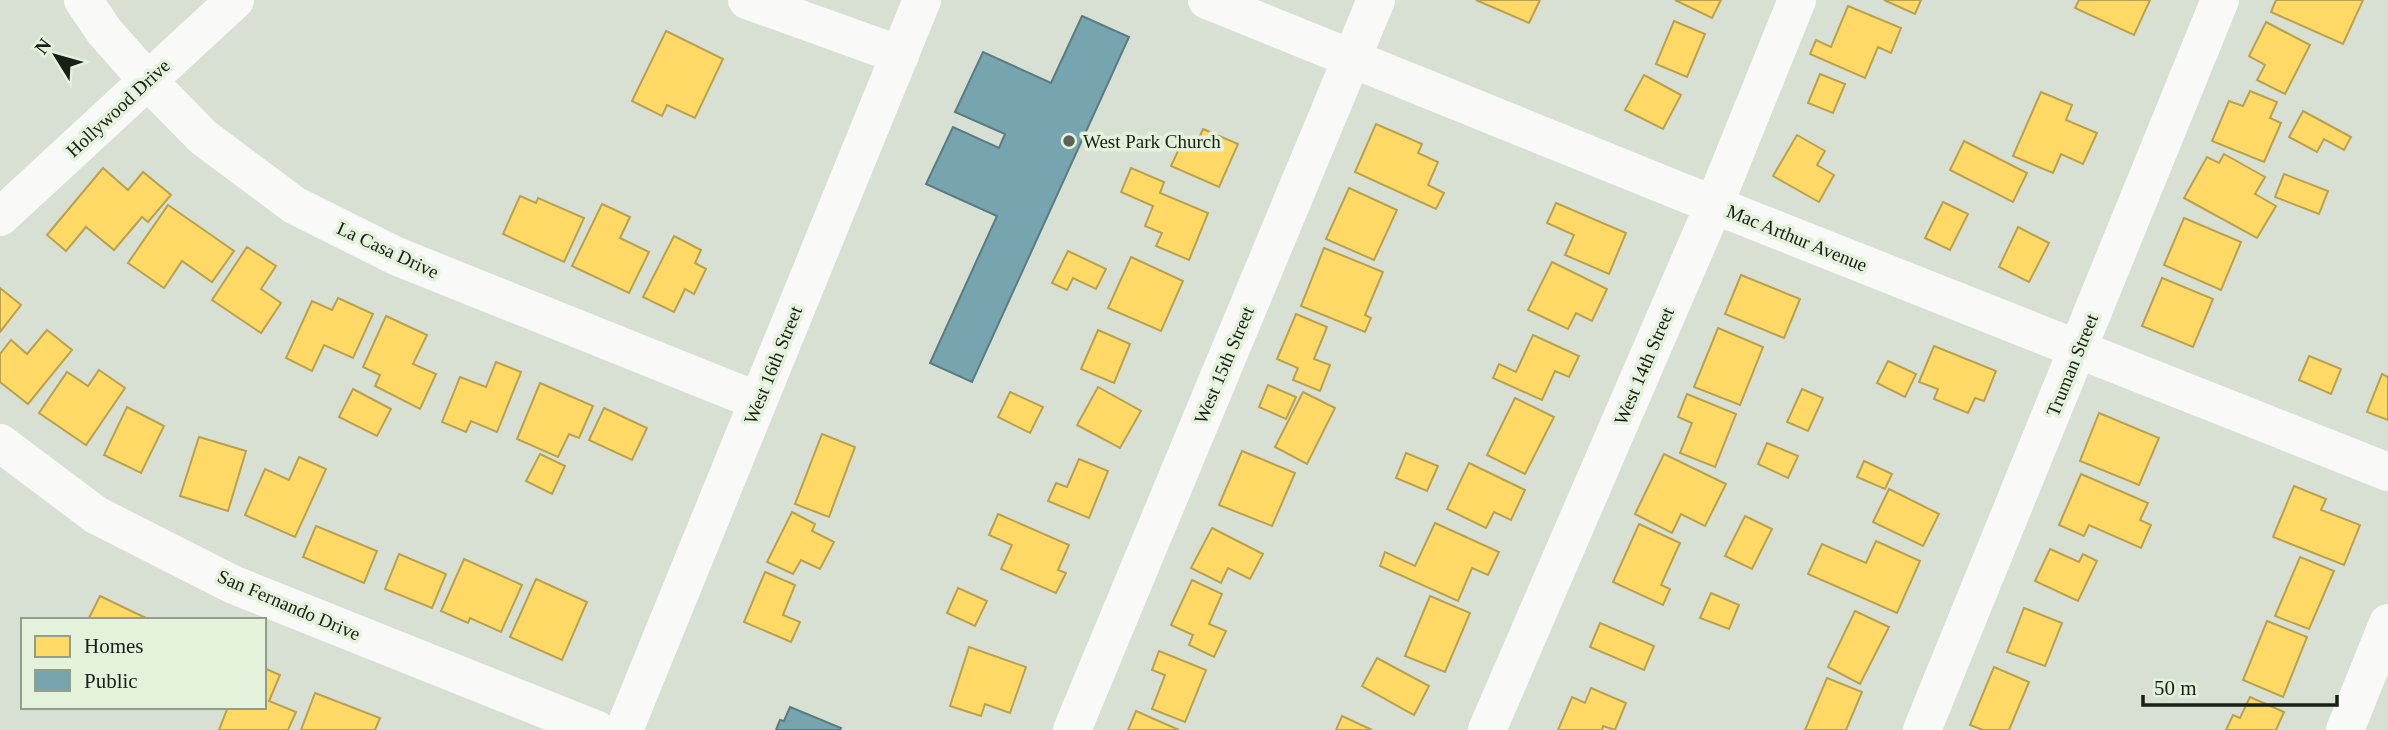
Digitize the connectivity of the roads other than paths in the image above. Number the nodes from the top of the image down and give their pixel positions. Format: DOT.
graph roads {
  1 [pos="83,0"];
  2 [pos="235,0"];
  3 [pos="747,0"];
  4 [pos="922,0"];
  5 [pos="1207,0"];
  6 [pos="1376,0"];
  7 [pos="1797,0"];
  8 [pos="2220,0"];
  9 [pos="900,55"];
  10 [pos="1352,57"];
  11 [pos="148,80"];
  12 [pos="1714,205"];
  13 [pos="0,217"];
  14 [pos="2078,349"];
  15 [pos="758,401"];
  16 [pos="0,443"];
  17 [pos="2388,472"];
  18 [pos="2388,623"];
  19 [pos="597,730"];
  20 [pos="624,730"];
  21 [pos="1072,730"];
  22 [pos="1487,730"];
  23 [pos="1922,730"];
  24 [pos="2345,730"];
  1 -- 11 [label="street, La Casa Drive"];
  2 -- 11 [label="street, Hollywood Drive"];
  3 -- 9 [label="street"];
  4 -- 9 [label="street, West 16th Street"];
  5 -- 10 [label="street, Mac Arthur Avenue"];
  6 -- 10 [label="street, West 15th Street"];
  7 -- 12 [label="street, West 14th Street"];
  8 -- 14 [label="street, Truman Street"];
  9 -- 15 [label="street, West 16th Street"];
  10 -- 12 [label="street, Mac Arthur Avenue"];
  10 -- 21 [label="street, West 15th Street"];
  11 -- 13 [label="street, Hollywood Drive"];
  11 -- 15 [label="street, La Casa Drive"];
  12 -- 14 [label="street, Mac Arthur Avenue"];
  12 -- 22 [label="street, West 14th Street"];
  14 -- 17 [label="street, Mac Arthur Avenue"];
  14 -- 23 [label="street, Truman Street"];
  15 -- 20 [label="street, West 16th Street"];
  16 -- 19 [label="street, San Fernando Drive"];
  18 -- 24 [label="street"];
}
